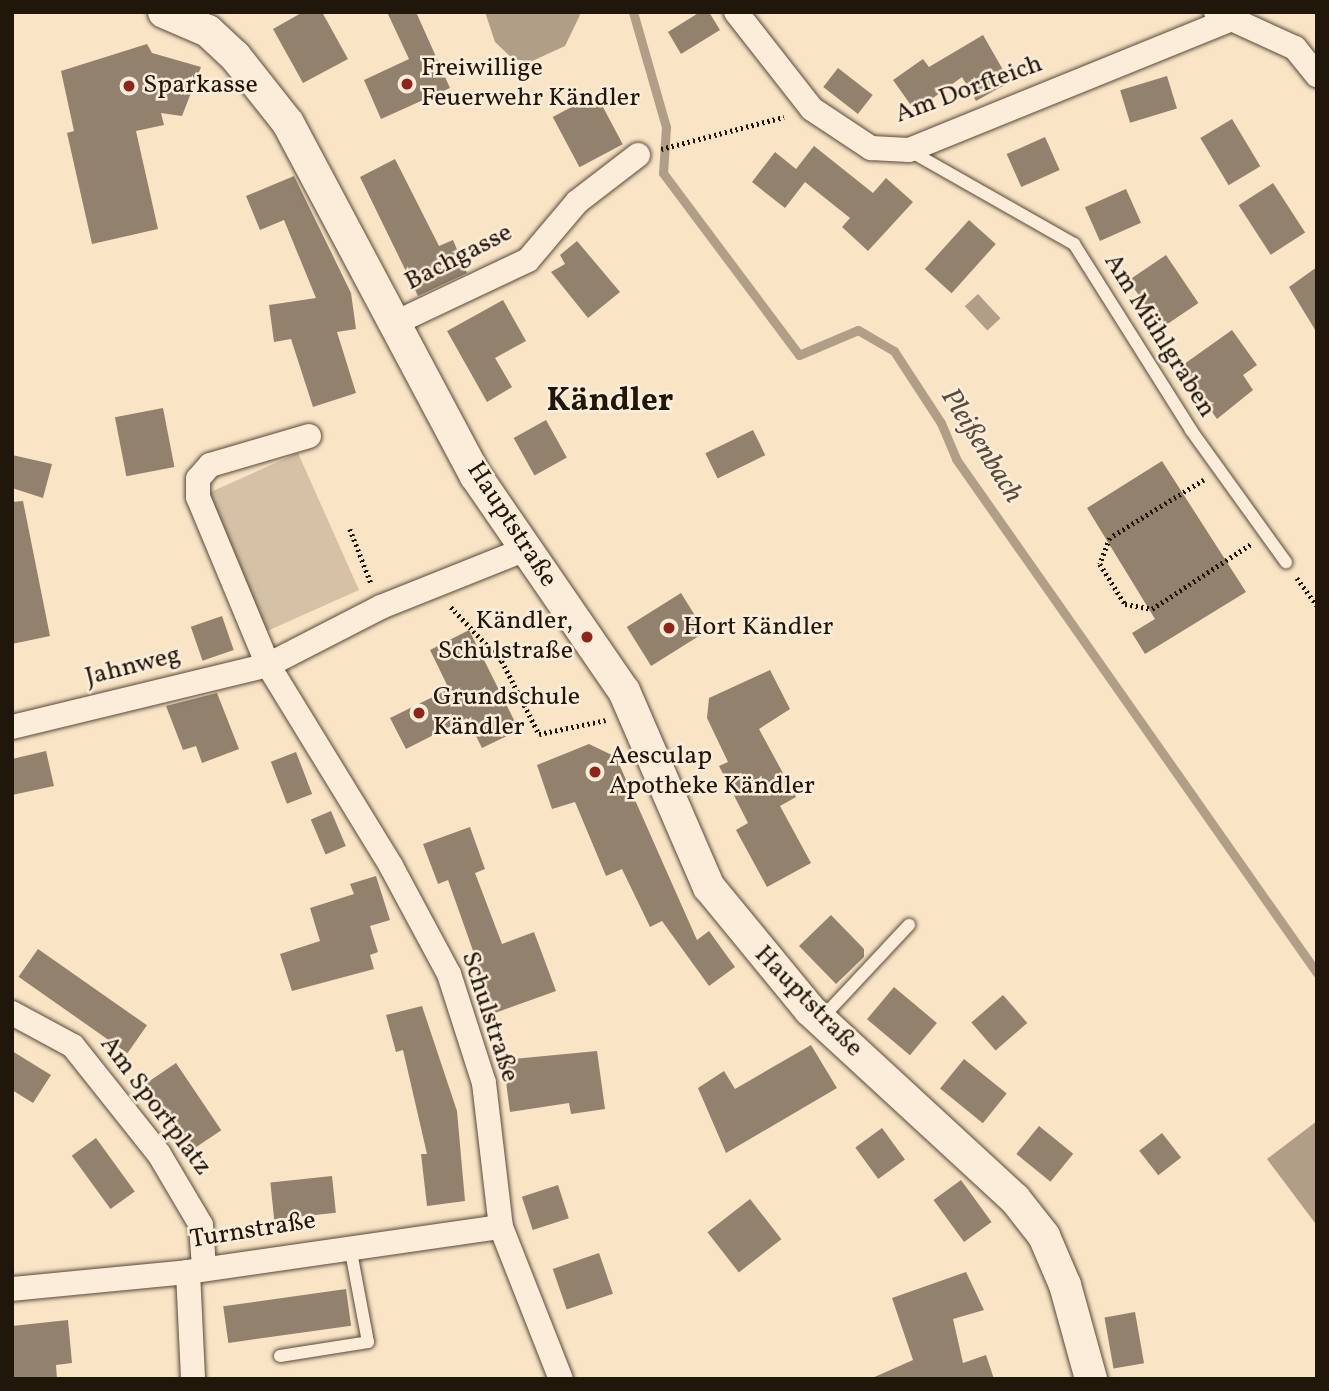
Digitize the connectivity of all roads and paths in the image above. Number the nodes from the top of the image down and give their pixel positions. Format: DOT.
graph roads {
  1 [pos="736,12"];
  2 [pos="179,14"];
  3 [pos="1222,17"];
  4 [pos="1317,75"];
  5 [pos="812,109"];
  6 [pos="681,144"];
  7 [pos="909,150"];
  8 [pos="638,155"];
  9 [pos="395,323"];
  10 [pos="309,436"];
  11 [pos="1220,471"];
  12 [pos="350,529"];
  13 [pos="1266,534"];
  14 [pos="526,549"];
  15 [pos="1286,562"];
  16 [pos="431,586"];
  17 [pos="1317,606"];
  18 [pos="380,607"];
  19 [pos="268,665"];
  20 [pos="636,713"];
  21 [pos="12,727"];
  22 [pos="909,925"];
  23 [pos="12,1013"];
  24 [pos="821,1020"];
  25 [pos="501,1227"];
  26 [pos="350,1247"];
  27 [pos="196,1270"];
  28 [pos="12,1289"];
  29 [pos="280,1356"];
  30 [pos="193,1379"];
  31 [pos="561,1379"];
  32 [pos="1091,1379"];
  1 -- 5 [label="street, Am Dorfteich"];
  2 -- 9 [label="street, Hauptstraße"];
  3 -- 4 [label="street"];
  3 -- 7 [label="street, Am Dorfteich"];
  5 -- 6 [label="path"];
  5 -- 7 [label="street, Am Dorfteich"];
  7 -- 11 [label="lane, Am Mühlgraben"];
  8 -- 9 [label="street, Bachgasse"];
  9 -- 14 [label="street, Hauptstraße"];
  10 -- 19 [label="street, Schulstraße"];
  11 -- 13 [label="lane, Am Mühlgraben"];
  11 -- 13 [label="path"];
  12 -- 18 [label="path"];
  13 -- 15 [label="lane, Am Mühlgraben"];
  14 -- 16 [label="street"];
  14 -- 20 [label="street, Hauptstraße"];
  15 -- 17 [label="path"];
  16 -- 18 [label="street"];
  16 -- 20 [label="path"];
  18 -- 19 [label="street"];
  19 -- 21 [label="street, Jahnweg"];
  19 -- 25 [label="street, Schulstraße"];
  20 -- 24 [label="street, Hauptstraße"];
  22 -- 24 [label="lane"];
  23 -- 27 [label="street, Am Sportplatz"];
  24 -- 32 [label="street, Hauptstraße"];
  25 -- 26 [label="street, Turnstraße"];
  25 -- 31 [label="street, Schulstraße"];
  26 -- 27 [label="street, Turnstraße"];
  26 -- 29 [label="lane"];
  27 -- 28 [label="street, Turnstraße"];
  27 -- 30 [label="street, Am Sportplatz"];
}
